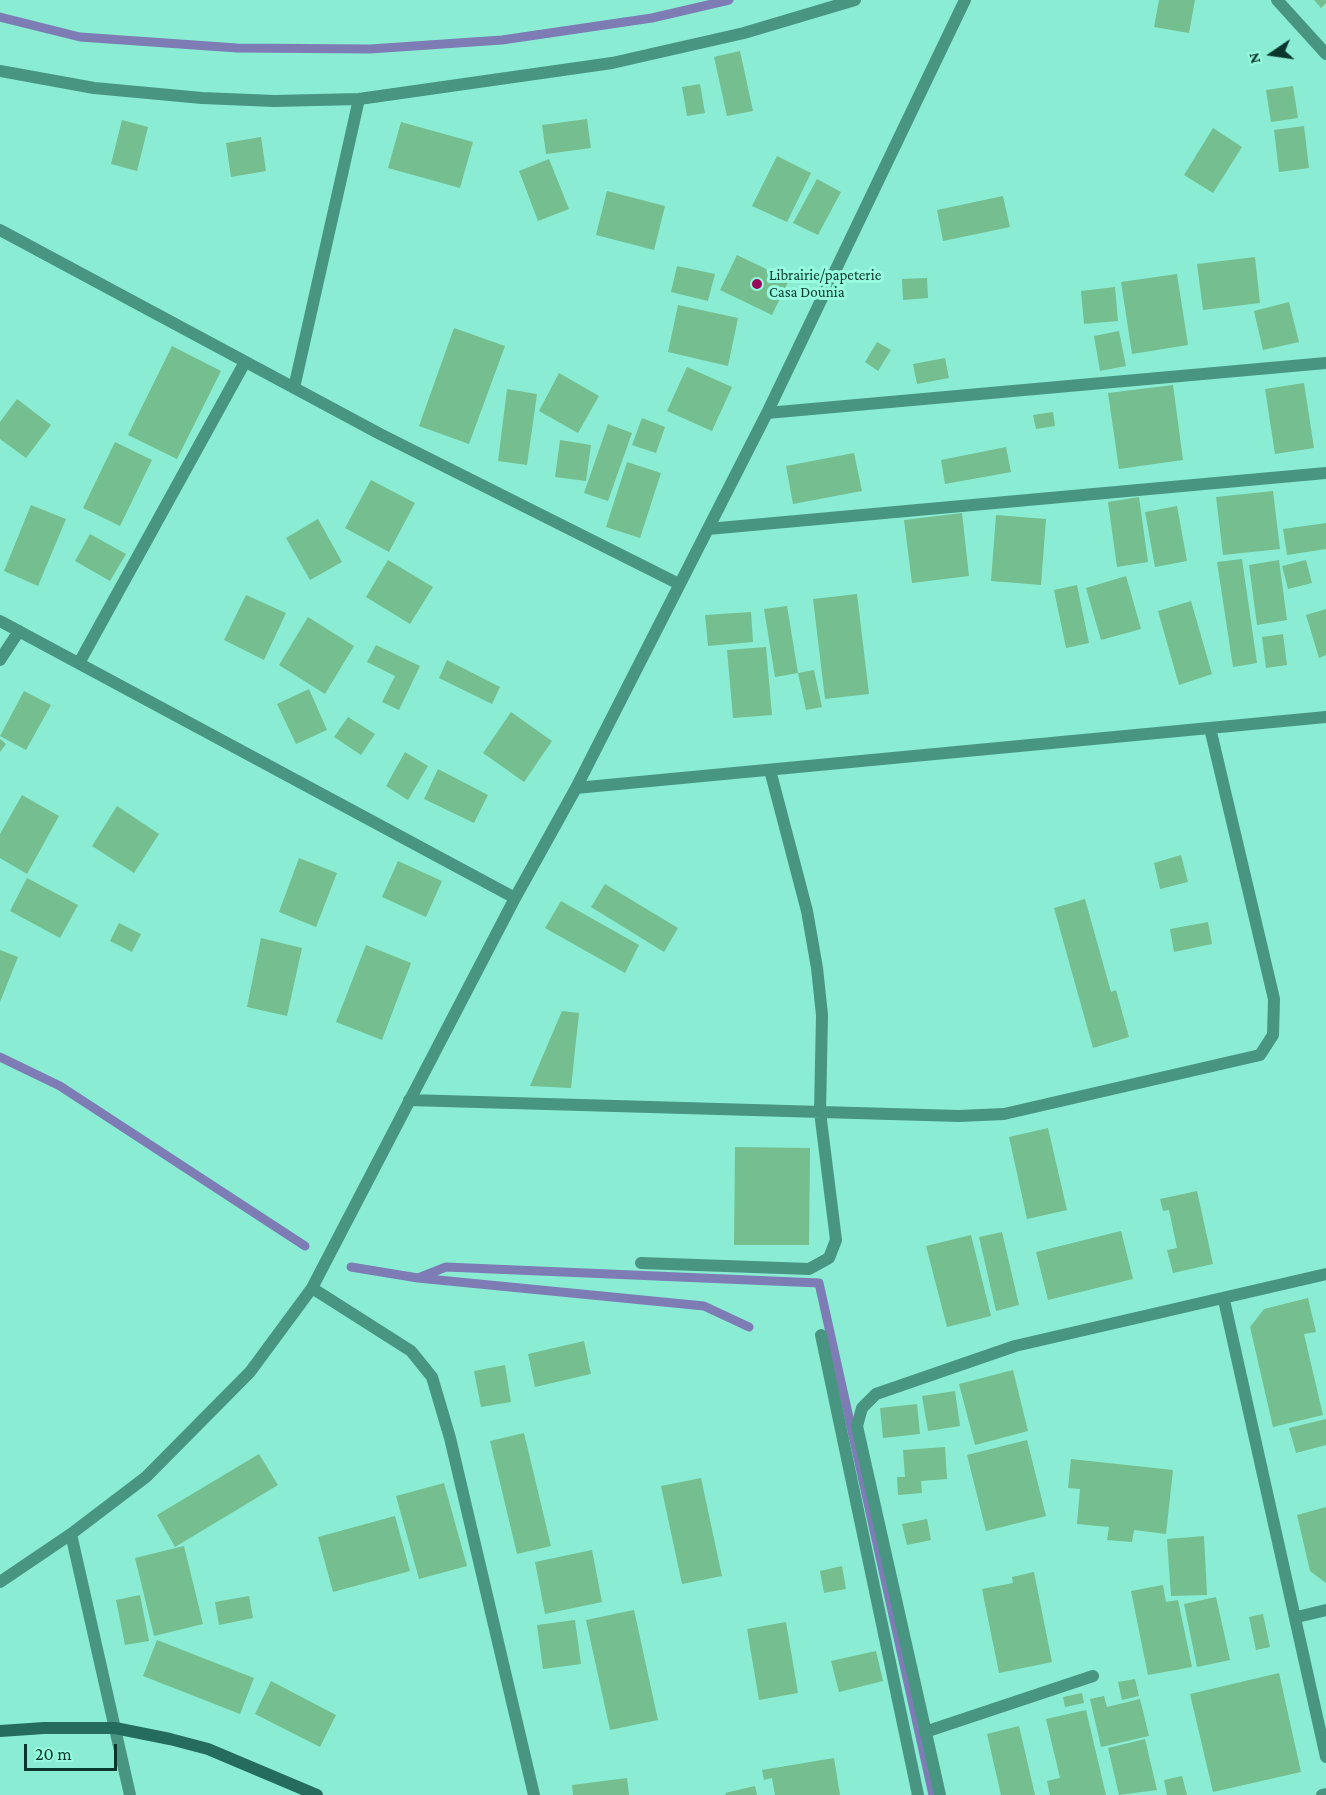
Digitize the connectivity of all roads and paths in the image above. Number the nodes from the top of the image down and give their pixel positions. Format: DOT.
graph roads {
  1 [pos="855,0"];
  2 [pos="965,0"];
  3 [pos="1277,0"];
  4 [pos="1326,54"];
  5 [pos="0,70"];
  6 [pos="359,99"];
  7 [pos="0,230"];
  8 [pos="244,362"];
  9 [pos="1326,363"];
  10 [pos="294,388"];
  11 [pos="767,413"];
  12 [pos="1326,473"];
  13 [pos="708,529"];
  14 [pos="679,584"];
  15 [pos="0,621"];
  16 [pos="19,631"];
  17 [pos="0,660"];
  18 [pos="79,663"];
  19 [pos="1326,717"];
  20 [pos="1210,728"];
  21 [pos="770,770"];
  22 [pos="576,788"];
  23 [pos="515,898"];
  24 [pos="409,1100"];
  25 [pos="819,1112"];
  26 [pos="641,1263"];
  27 [pos="1326,1274"];
  28 [pos="312,1288"];
  29 [pos="1224,1300"];
  30 [pos="822,1335"];
  31 [pos="71,1534"];
  32 [pos="0,1582"];
  33 [pos="1326,1610"];
  34 [pos="1297,1617"];
  35 [pos="1093,1676"];
  36 [pos="115,1728"];
  37 [pos="0,1731"];
  38 [pos="925,1732"];
  39 [pos="1326,1757"];
  40 [pos="1326,1794"];
  41 [pos="130,1795"];
  42 [pos="317,1795"];
  43 [pos="534,1795"];
  44 [pos="918,1795"];
  45 [pos="940,1795"];
  46 [pos="1322,1795"];
  1 -- 6 [label="street"];
  2 -- 11 [label="street"];
  3 -- 4 [label="street"];
  5 -- 6 [label="street"];
  6 -- 10 [label="street"];
  7 -- 8 [label="street"];
  8 -- 10 [label="street"];
  8 -- 18 [label="street"];
  9 -- 11 [label="street"];
  10 -- 14 [label="street"];
  11 -- 13 [label="street"];
  12 -- 13 [label="street"];
  13 -- 14 [label="street"];
  14 -- 22 [label="street"];
  15 -- 16 [label="street"];
  16 -- 17 [label="street"];
  16 -- 18 [label="street"];
  18 -- 23 [label="street"];
  19 -- 20 [label="street"];
  20 -- 21 [label="street"];
  20 -- 25 [label="street"];
  21 -- 22 [label="street"];
  21 -- 25 [label="street"];
  22 -- 23 [label="street"];
  23 -- 24 [label="street"];
  24 -- 25 [label="street"];
  24 -- 28 [label="street"];
  25 -- 26 [label="street"];
  27 -- 29 [label="street"];
  28 -- 31 [label="street"];
  28 -- 43 [label="street"];
  29 -- 34 [label="street"];
  29 -- 38 [label="street"];
  30 -- 44 [label="street"];
  31 -- 32 [label="street"];
  31 -- 36 [label="street"];
  33 -- 34 [label="street"];
  34 -- 39 [label="street"];
  35 -- 38 [label="street"];
  36 -- 37 [label="main road"];
  36 -- 41 [label="street"];
  36 -- 42 [label="main road"];
  38 -- 45 [label="street"];
  40 -- 46 [label="street"];
}
